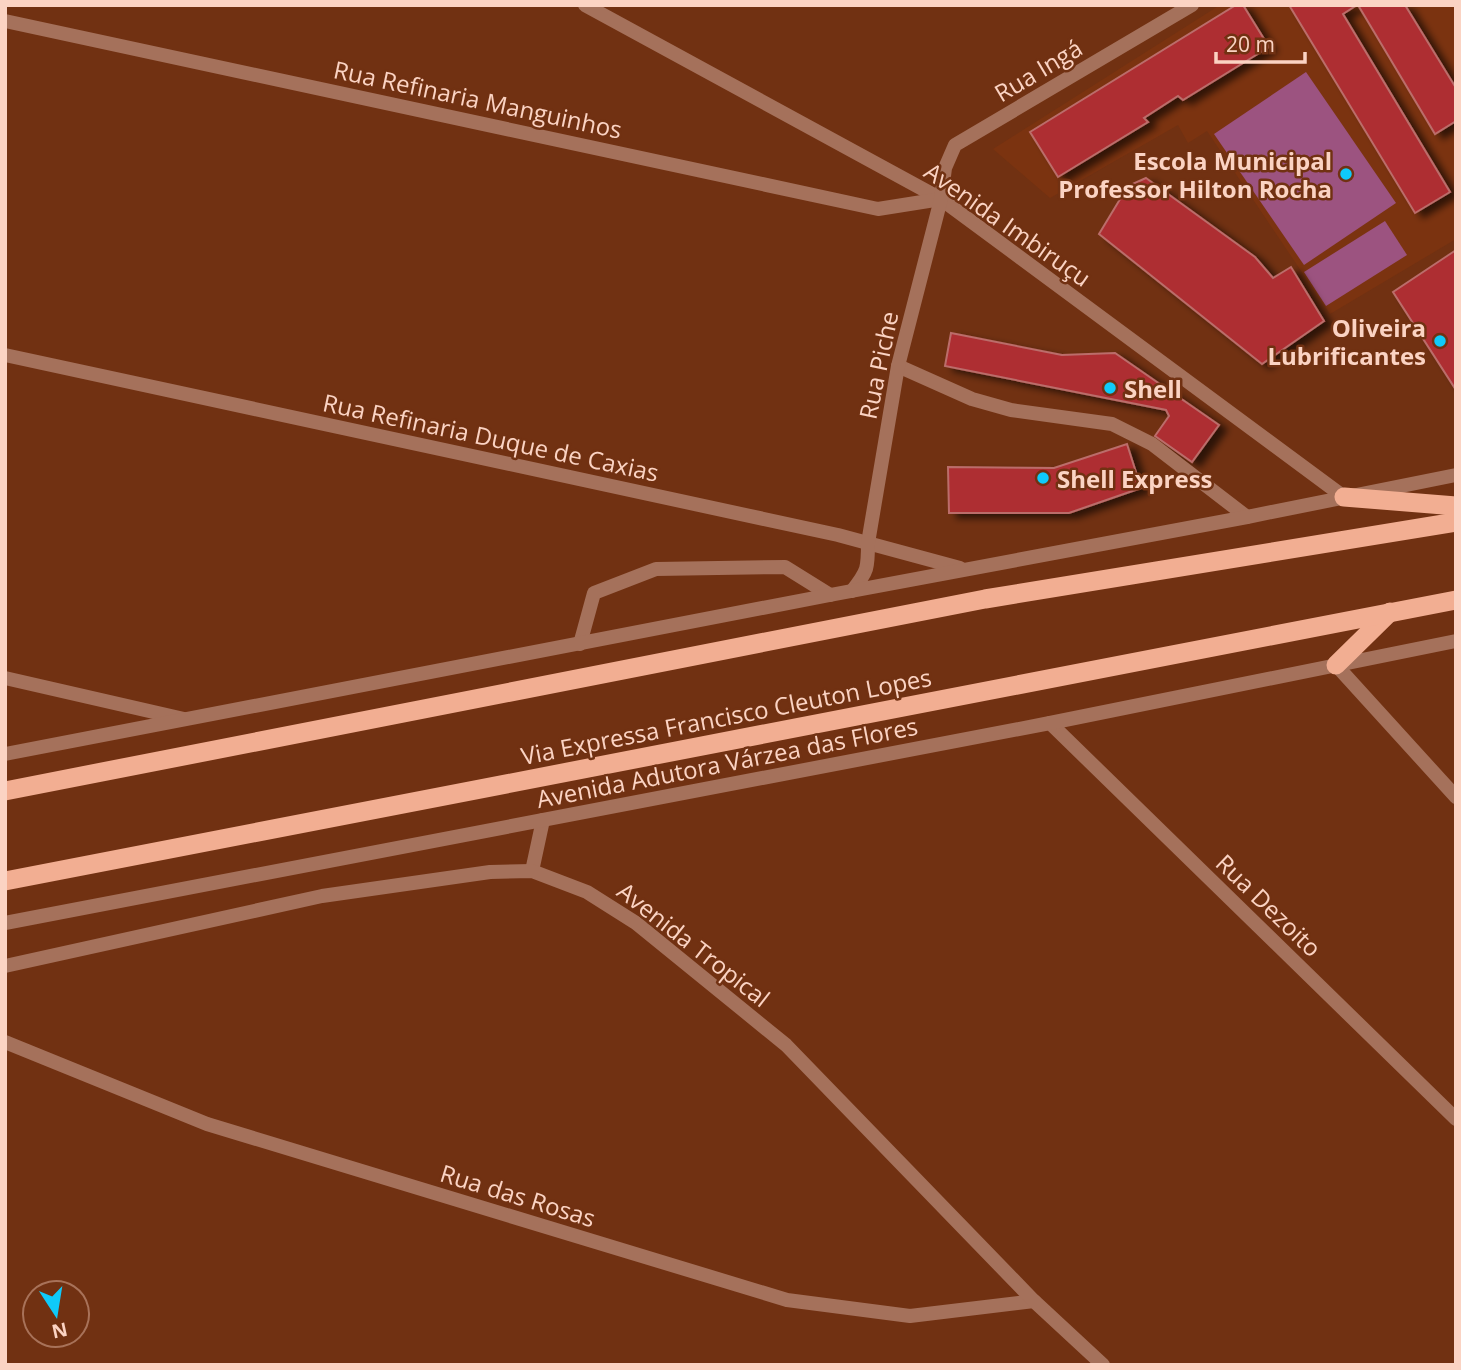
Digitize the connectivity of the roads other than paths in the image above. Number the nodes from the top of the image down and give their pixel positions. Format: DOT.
graph roads {
  1 [pos="585,5"];
  2 [pos="1192,5"];
  3 [pos="5,21"];
  4 [pos="941,199"];
  5 [pos="5,355"];
  6 [pos="898,366"];
  7 [pos="1456,475"];
  8 [pos="1344,497"];
  9 [pos="1456,506"];
  10 [pos="1247,517"];
  11 [pos="1456,522"];
  12 [pos="869,543"];
  13 [pos="966,570"];
  14 [pos="852,591"];
  15 [pos="830,595"];
  16 [pos="1456,600"];
  17 [pos="1390,612"];
  18 [pos="1456,641"];
  19 [pos="580,644"];
  20 [pos="1336,666"];
  21 [pos="5,678"];
  22 [pos="184,719"];
  23 [pos="1050,723"];
  24 [pos="5,754"];
  25 [pos="5,791"];
  26 [pos="1456,797"];
  27 [pos="543,820"];
  28 [pos="532,871"];
  29 [pos="5,881"];
  30 [pos="5,923"];
  31 [pos="5,966"];
  32 [pos="5,1042"];
  33 [pos="1456,1119"];
  34 [pos="1034,1301"];
  35 [pos="1103,1365"];
  1 -- 4 [label="street, Avenida Imbiruçu"];
  2 -- 4 [label="street, Rua Ingá"];
  3 -- 4 [label="street, Rua Refinaria Manguinhos"];
  4 -- 6 [label="street, Rua Piche"];
  4 -- 8 [label="street, Avenida Imbiruçu"];
  5 -- 12 [label="street, Rua Refinaria Duque de Caxias"];
  6 -- 10 [label="street"];
  6 -- 12 [label="street, Rua Piche"];
  7 -- 8 [label="street"];
  8 -- 9 [label="highway"];
  8 -- 10 [label="street"];
  10 -- 13 [label="street"];
  11 -- 25 [label="highway"];
  12 -- 13 [label="street, Rua Refinaria Duque de Caxias"];
  12 -- 14 [label="street, Rua Piche"];
  13 -- 14 [label="street"];
  14 -- 15 [label="street"];
  15 -- 19 [label="street"];
  15 -- 19 [label="street"];
  16 -- 17 [label="highway, Via Expressa Francisco Cleuton Lopes"];
  17 -- 20 [label="highway"];
  17 -- 29 [label="highway, Via Expressa Francisco Cleuton Lopes"];
  18 -- 20 [label="street, Avenida Adutora Várzea das Flores"];
  19 -- 22 [label="street"];
  20 -- 23 [label="street, Avenida Adutora Várzea das Flores"];
  20 -- 26 [label="street"];
  21 -- 22 [label="street"];
  22 -- 24 [label="street"];
  23 -- 27 [label="street, Avenida Adutora Várzea das Flores"];
  23 -- 33 [label="street, Rua Dezoito"];
  27 -- 28 [label="street"];
  27 -- 30 [label="street, Avenida Adutora Várzea das Flores"];
  28 -- 31 [label="street, Avenida Tropical"];
  28 -- 34 [label="street, Avenida Tropical"];
  32 -- 34 [label="street, Rua das Rosas"];
  34 -- 35 [label="street, Avenida Tropical"];
}
